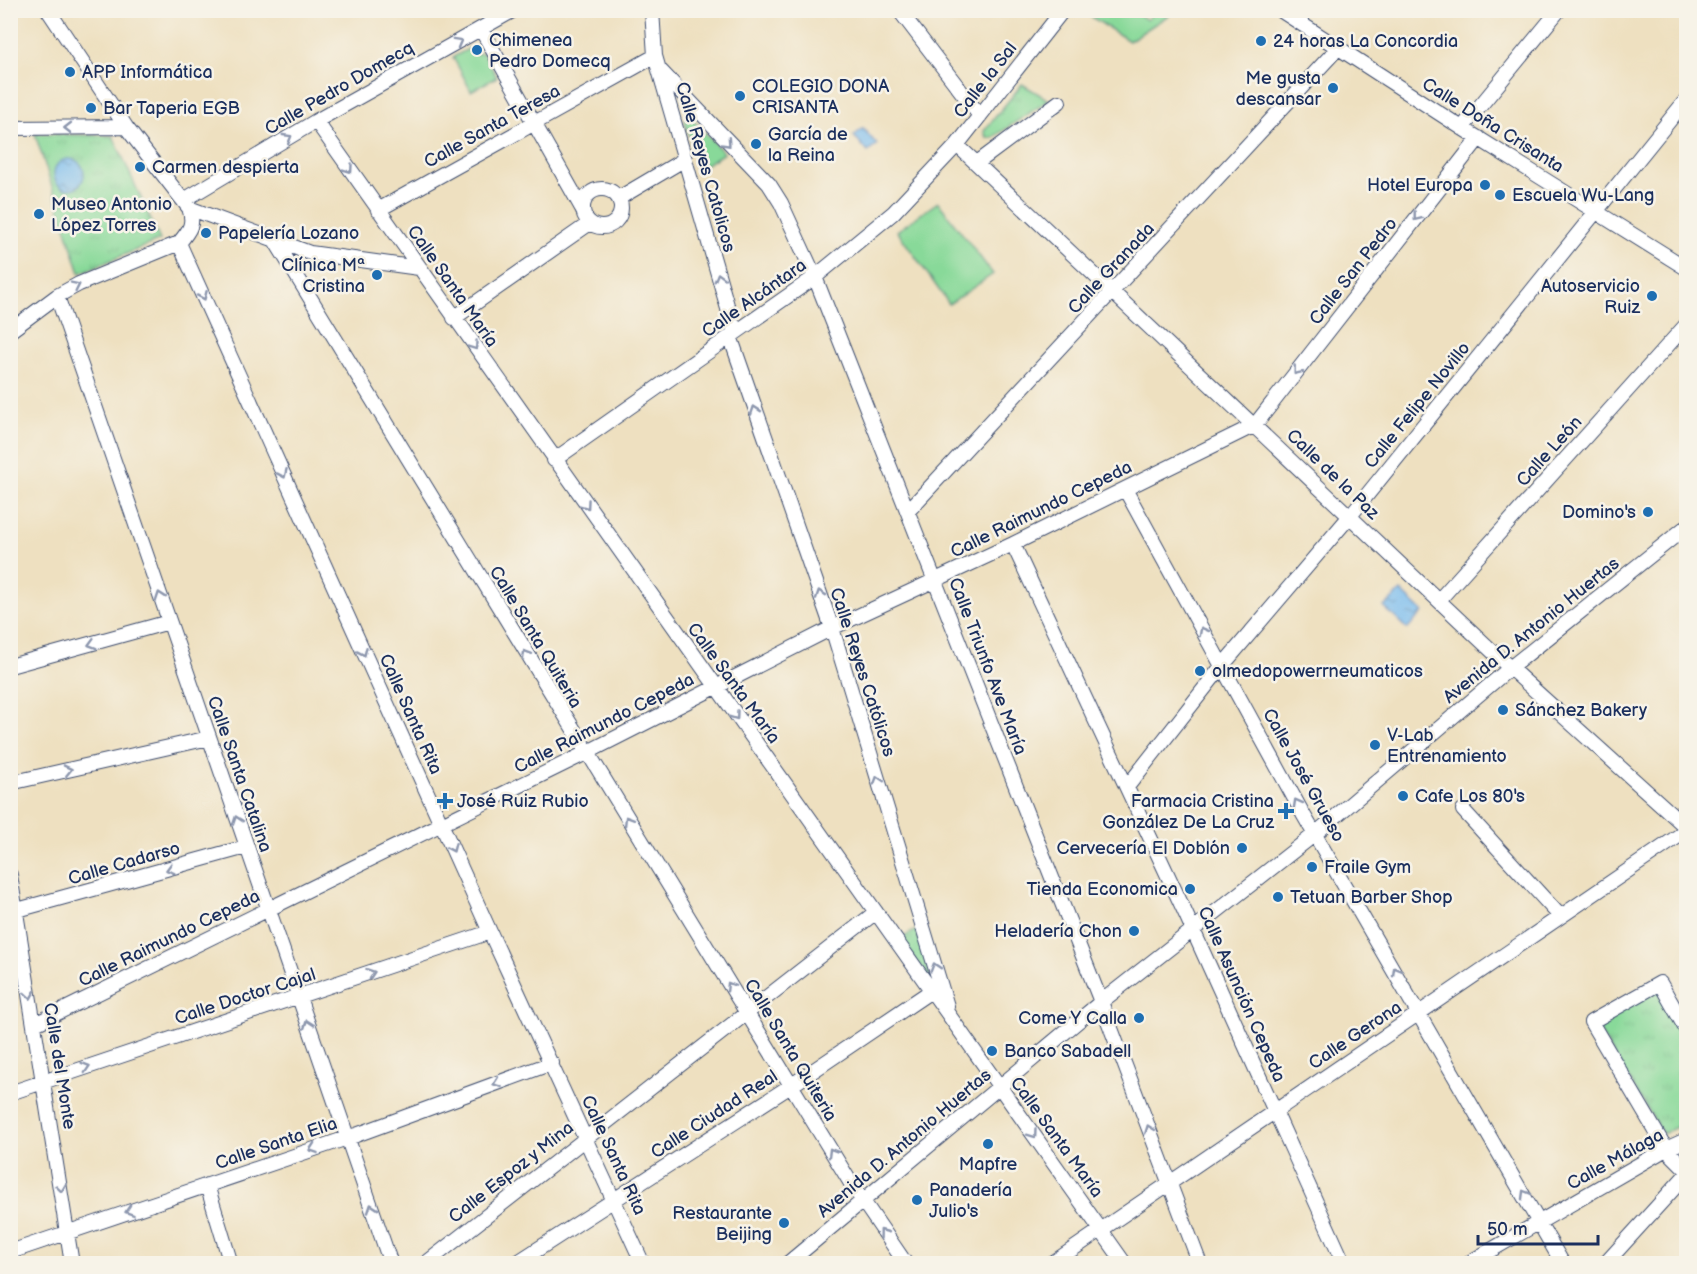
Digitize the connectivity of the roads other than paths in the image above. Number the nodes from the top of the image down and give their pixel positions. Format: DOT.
graph roads {
  1 [pos="48,10"];
  2 [pos="652,10"];
  3 [pos="899,10"];
  4 [pos="1063,10"];
  5 [pos="1280,10"];
  6 [pos="1559,10"];
  7 [pos="511,11"];
  8 [pos="481,29"];
  9 [pos="1338,48"];
  10 [pos="657,62"];
  11 [pos="1686,100"];
  12 [pos="1059,102"];
  13 [pos="980,116"];
  14 [pos="316,122"];
  15 [pos="535,124"];
  16 [pos="126,127"];
  17 [pos="10,128"];
  18 [pos="1462,129"];
  19 [pos="1479,138"];
  20 [pos="957,145"];
  21 [pos="685,159"];
  22 [pos="977,163"];
  23 [pos="619,198"];
  24 [pos="187,204"];
  25 [pos="378,210"];
  26 [pos="583,210"];
  27 [pos="1597,211"];
  28 [pos="590,224"];
  29 [pos="276,242"];
  30 [pos="178,243"];
  31 [pos="419,268"];
  32 [pos="1686,268"];
  33 [pos="815,277"];
  34 [pos="1113,292"];
  35 [pos="57,296"];
  36 [pos="454,318"];
  37 [pos="1686,325"];
  38 [pos="10,331"];
  39 [pos="732,334"];
  40 [pos="1255,425"];
  41 [pos="554,460"];
  42 [pos="1125,489"];
  43 [pos="908,511"];
  44 [pos="1350,516"];
  45 [pos="1686,527"];
  46 [pos="1013,543"];
  47 [pos="935,579"];
  48 [pos="1439,600"];
  49 [pos="169,622"];
  50 [pos="832,628"];
  51 [pos="10,666"];
  52 [pos="1222,666"];
  53 [pos="1510,669"];
  54 [pos="714,687"];
  55 [pos="209,738"];
  56 [pos="586,753"];
  57 [pos="10,783"];
  58 [pos="1127,787"];
  59 [pos="1463,810"];
  60 [pos="440,823"];
  61 [pos="1686,829"];
  62 [pos="1315,834"];
  63 [pos="246,847"];
  64 [pos="10,875"];
  65 [pos="268,909"];
  66 [pos="14,912"];
  67 [pos="876,912"];
  68 [pos="1560,916"];
  69 [pos="1194,931"];
  70 [pos="490,932"];
  71 [pos="931,991"];
  72 [pos="298,998"];
  73 [pos="1101,1002"];
  74 [pos="1420,1012"];
  75 [pos="747,1013"];
  76 [pos="952,1022"];
  77 [pos="35,1024"];
  78 [pos="1686,1029"];
  79 [pos="552,1064"];
  80 [pos="45,1081"];
  81 [pos="792,1085"];
  82 [pos="999,1087"];
  83 [pos="10,1093"];
  84 [pos="1275,1111"];
  85 [pos="584,1137"];
  86 [pos="347,1138"];
  87 [pos="1686,1140"];
  88 [pos="1666,1149"];
  89 [pos="1686,1169"];
  90 [pos="1686,1175"];
  91 [pos="1169,1184"];
  92 [pos="207,1185"];
  93 [pos="614,1199"];
  94 [pos="862,1202"];
  95 [pos="1540,1222"];
  96 [pos="1101,1229"];
  97 [pos="67,1232"];
  98 [pos="10,1252"];
  99 [pos="72,1263"];
  100 [pos="231,1263"];
  101 [pos="391,1263"];
  102 [pos="425,1263"];
  103 [pos="514,1263"];
  104 [pos="644,1263"];
  105 [pos="787,1263"];
  106 [pos="906,1263"];
  107 [pos="1051,1263"];
  108 [pos="1125,1263"];
  109 [pos="1200,1263"];
  110 [pos="1344,1263"];
  111 [pos="1467,1263"];
  112 [pos="1563,1263"];
  113 [pos="1605,1263"];
  1 -- 16 [label="street"];
  2 -- 10 [label="street, Calle Reyes Catolicos"];
  3 -- 13 [label="street"];
  4 -- 13 [label="street, Calle la Sal"];
  5 -- 9 [label="street, Calle Doña Crisanta"];
  6 -- 18 [label="street"];
  7 -- 8 [label="street, Calle Pedro Domecq"];
  14 -- 8 [label="street, Calle Pedro Domecq, one-way"];
  8 -- 15 [label="street"];
  9 -- 18 [label="street, Calle Doña Crisanta"];
  9 -- 34 [label="street, Calle Granada"];
  10 -- 15 [label="street, Calle Santa Teresa"];
  10 -- 21 [label="street, Calle Reyes Catolicos"];
  10 -- 33 [label="street, Calle Triunfo Ave María, one-way"];
  11 -- 27 [label="street, Calle Felipe Novillo"];
  12 -- 22 [label="street"];
  13 -- 20 [label="street, Calle la Sal"];
  24 -- 14 [label="street, Calle Pedro Domecq, one-way"];
  14 -- 25 [label="street, Calle Santa María, one-way"];
  15 -- 25 [label="street, Calle Santa Teresa"];
  15 -- 26 [label="street"];
  16 -- 17 [label="street, one-way"];
  16 -- 24 [label="street"];
  18 -- 19 [label="street, Calle Doña Crisanta"];
  19 -- 27 [label="street, Calle Doña Crisanta"];
  19 -- 40 [label="street, Calle San Pedro, one-way"];
  20 -- 22 [label="street, Calle de la Paz"];
  20 -- 33 [label="street, Calle Alcántara"];
  21 -- 23 [label="street"];
  39 -- 21 [label="street, Calle Reyes Catolicos, one-way"];
  22 -- 34 [label="street, Calle de la Paz"];
  23 -- 26 [label="street"];
  23 -- 28 [label="street"];
  24 -- 29 [label="street"];
  24 -- 30 [label="street"];
  25 -- 31 [label="street, Calle Santa María"];
  26 -- 28 [label="street"];
  27 -- 32 [label="street, Calle Doña Crisanta"];
  27 -- 44 [label="street, Calle Felipe Novillo"];
  28 -- 36 [label="street"];
  29 -- 31 [label="street"];
  56 -- 29 [label="street, Calle Santa Quiteria, one-way"];
  35 -- 30 [label="street, one-way"];
  30 -- 60 [label="street, Calle Santa Rita, one-way"];
  31 -- 36 [label="street, Calle Santa María"];
  33 -- 39 [label="street, Calle Alcántara"];
  33 -- 43 [label="street, Calle Triunfo Ave María"];
  34 -- 40 [label="street, Calle de la Paz"];
  34 -- 43 [label="street, Calle Granada"];
  35 -- 38 [label="street"];
  49 -- 35 [label="street, Calle Santa Catalina, one-way"];
  36 -- 41 [label="street, Calle Santa María, one-way"];
  37 -- 48 [label="street, Calle León"];
  39 -- 41 [label="street, Calle Alcántara"];
  50 -- 39 [label="street, Calle Reyes Católicos, one-way"];
  40 -- 42 [label="street, Calle Raimundo Cepeda"];
  40 -- 44 [label="street, Calle de la Paz"];
  41 -- 54 [label="street, Calle Santa María, one-way"];
  42 -- 46 [label="street, Calle Raimundo Cepeda"];
  52 -- 42 [label="street, Calle José Grueso, one-way"];
  43 -- 47 [label="street, Calle Triunfo Ave María"];
  44 -- 48 [label="street, Calle de la Paz"];
  44 -- 52 [label="street, Calle Felipe Novillo"];
  45 -- 53 [label="street, Avenida D. Antonio Huertas"];
  46 -- 47 [label="street, Calle Raimundo Cepeda"];
  46 -- 58 [label="street, Calle Asunción Cepeda"];
  47 -- 50 [label="street, Calle Raimundo Cepeda"];
  47 -- 73 [label="street, Calle Triunfo Ave María"];
  48 -- 53 [label="street, Calle de la Paz"];
  49 -- 51 [label="street, one-way"];
  49 -- 55 [label="street, Calle Santa Catalina"];
  50 -- 54 [label="street, Calle Raimundo Cepeda"];
  76 -- 50 [label="street, Calle Reyes Católicos, one-way"];
  52 -- 58 [label="street, Calle Felipe Novillo"];
  62 -- 52 [label="street, Calle José Grueso, one-way"];
  53 -- 61 [label="street, Calle de la Paz"];
  53 -- 62 [label="street, Avenida D. Antonio Huertas"];
  54 -- 56 [label="street, Calle Raimundo Cepeda"];
  54 -- 67 [label="street, Calle Santa María, one-way"];
  57 -- 55 [label="street, one-way"];
  63 -- 55 [label="street, Calle Santa Catalina, one-way"];
  56 -- 60 [label="street, Calle Raimundo Cepeda"];
  75 -- 56 [label="street, Calle Santa Quiteria, one-way"];
  58 -- 69 [label="street, Calle Asunción Cepeda"];
  59 -- 68 [label="street"];
  60 -- 65 [label="street, Calle Raimundo Cepeda"];
  60 -- 70 [label="street, Calle Santa Rita, one-way"];
  61 -- 68 [label="street, Calle Gerona"];
  62 -- 69 [label="street, Avenida D. Antonio Huertas"];
  74 -- 62 [label="street, Calle José Grueso, one-way"];
  63 -- 65 [label="street, Calle Santa Catalina"];
  63 -- 66 [label="street, Calle Cadarso, one-way"];
  64 -- 66 [label="street, Calle del Monte"];
  65 -- 72 [label="street, Calle Santa Catalina"];
  65 -- 77 [label="street, Calle Raimundo Cepeda"];
  66 -- 77 [label="street, Calle del Monte, one-way"];
  67 -- 71 [label="street, Calle Santa María"];
  67 -- 75 [label="street, Calle Espoz y Mina"];
  68 -- 74 [label="street, Calle Gerona"];
  69 -- 73 [label="street, Avenida D. Antonio Huertas"];
  69 -- 84 [label="street, Calle Asunción Cepeda"];
  72 -- 70 [label="street, Calle Doctor Cajal, one-way"];
  70 -- 79 [label="street, Calle Santa Rita"];
  71 -- 76 [label="street, Calle Santa María"];
  71 -- 81 [label="street, Calle Ciudad Real"];
  80 -- 72 [label="street, Calle Doctor Cajal, one-way"];
  86 -- 72 [label="street, Calle Santa Catalina, one-way"];
  73 -- 82 [label="street, Avenida D. Antonio Huertas"];
  91 -- 73 [label="street, Calle Triunfo Ave María, one-way"];
  74 -- 84 [label="street, Calle Gerona"];
  95 -- 74 [label="street, Calle José Grueso, one-way"];
  75 -- 81 [label="street, Calle Santa Quiteria"];
  75 -- 85 [label="street, Calle Espoz y Mina"];
  76 -- 82 [label="street, Calle Santa María"];
  77 -- 80 [label="street, Calle del Monte"];
  78 -- 88 [label="street"];
  79 -- 85 [label="street, Calle Santa Rita"];
  79 -- 86 [label="street, Calle Santa Elia, one-way"];
  80 -- 83 [label="street, Calle Doctor Cajal"];
  80 -- 97 [label="street, Calle del Monte, one-way"];
  81 -- 93 [label="street, Calle Ciudad Real"];
  94 -- 81 [label="street, Calle Santa Quiteria, one-way"];
  82 -- 94 [label="street, Avenida D. Antonio Huertas"];
  82 -- 96 [label="street, Calle Santa María, one-way"];
  84 -- 91 [label="street, Calle Gerona"];
  84 -- 110 [label="street, Calle Asunción Cepeda"];
  85 -- 93 [label="street, Calle Santa Rita"];
  85 -- 102 [label="street, Calle Espoz y Mina"];
  86 -- 92 [label="street, Calle Santa Elia, one-way"];
  101 -- 86 [label="street, Calle Santa Catalina, one-way"];
  87 -- 88 [label="street, Calle Málaga"];
  88 -- 89 [label="street"];
  88 -- 95 [label="street, Calle Málaga"];
  90 -- 113 [label="street"];
  91 -- 96 [label="street, Calle Gerona"];
  91 -- 109 [label="street, Calle Triunfo Ave María"];
  92 -- 97 [label="street, Calle Santa Elia, one-way"];
  92 -- 100 [label="street"];
  93 -- 103 [label="street, Calle Ciudad Real"];
  93 -- 104 [label="street, Calle Santa Rita"];
  94 -- 105 [label="street, Avenida D. Antonio Huertas"];
  106 -- 94 [label="street, Calle Santa Quiteria, one-way"];
  95 -- 111 [label="street, Calle Málaga"];
  95 -- 112 [label="street, Calle José Grueso"];
  96 -- 107 [label="street, Calle Gerona"];
  96 -- 108 [label="street, Calle Santa María"];
  97 -- 98 [label="street, Calle Santa Elia"];
  97 -- 99 [label="street, Calle del Monte"];
}
